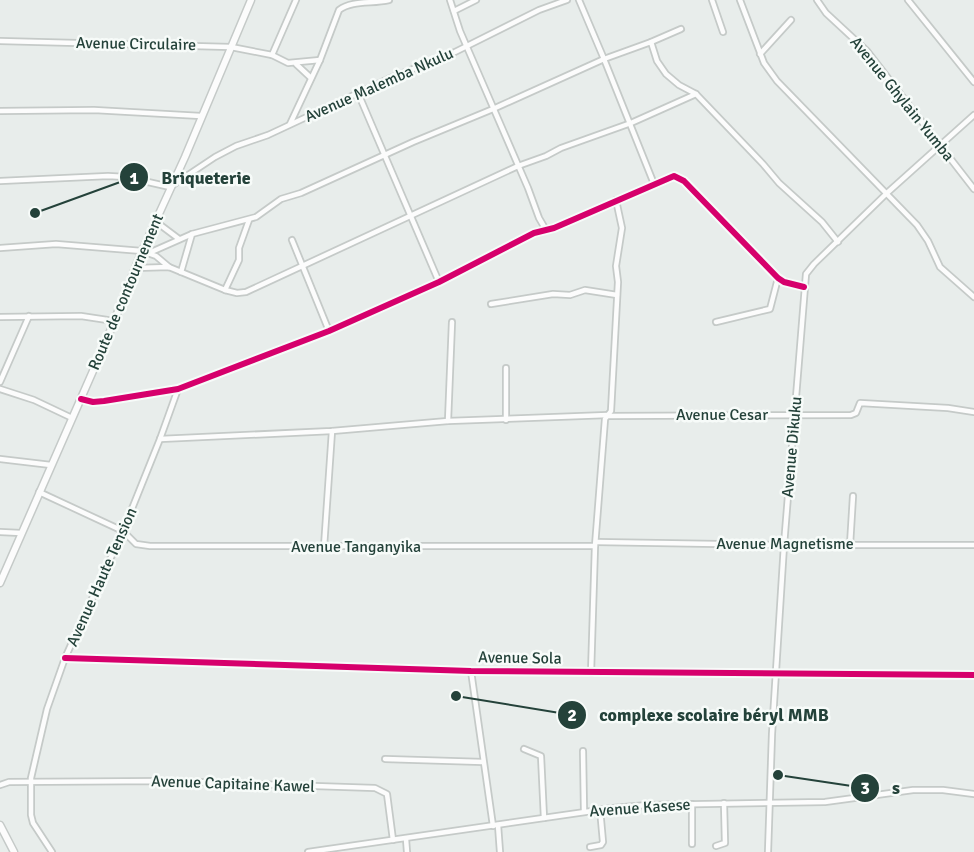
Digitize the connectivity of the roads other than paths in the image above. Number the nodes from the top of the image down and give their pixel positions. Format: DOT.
graph roads {
  1 [pos="251,0"];
  2 [pos="296,0"];
  3 [pos="389,0"];
  4 [pos="450,0"];
  5 [pos="476,0"];
  6 [pos="567,0"];
  7 [pos="579,0"];
  8 [pos="712,0"];
  9 [pos="740,0"];
  10 [pos="817,0"];
  11 [pos="908,0"];
  12 [pos="354,1"];
  13 [pos="454,11"];
  14 [pos="791,20"];
  15 [pos="681,29"];
  16 [pos="723,32"];
  17 [pos="0,40"];
  18 [pos="651,42"];
  19 [pos="467,45"];
  20 [pos="231,47"];
  21 [pos="760,54"];
  22 [pos="272,55"];
  23 [pos="604,59"];
  24 [pos="320,60"];
  25 [pos="296,64"];
  26 [pos="310,78"];
  27 [pos="974,82"];
  28 [pos="358,93"];
  29 [pos="696,94"];
  30 [pos="493,109"];
  31 [pos="0,111"];
  32 [pos="974,115"];
  33 [pos="201,117"];
  34 [pos="631,123"];
  35 [pos="290,124"];
  36 [pos="939,146"];
  37 [pos="385,156"];
  38 [pos="518,166"];
  39 [pos="0,181"];
  40 [pos="654,184"];
  41 [pos="170,186"];
  42 [pos="974,189"];
  43 [pos="886,193"];
  44 [pos="616,200"];
  45 [pos="412,217"];
  46 [pos="249,220"];
  47 [pos="155,221"];
  48 [pos="546,230"];
  49 [pos="192,234"];
  50 [pos="179,239"];
  51 [pos="292,240"];
  52 [pos="837,242"];
  53 [pos="0,248"];
  54 [pos="146,252"];
  55 [pos="169,267"];
  56 [pos="303,267"];
  57 [pos="136,268"];
  58 [pos="180,272"];
  59 [pos="778,278"];
  60 [pos="439,282"];
  61 [pos="804,286"];
  62 [pos="225,290"];
  63 [pos="617,295"];
  64 [pos="974,297"];
  65 [pos="491,304"];
  66 [pos="29,316"];
  67 [pos="0,317"];
  68 [pos="114,321"];
  69 [pos="452,322"];
  70 [pos="716,322"];
  71 [pos="329,331"];
  72 [pos="506,368"];
  73 [pos="0,382"];
  74 [pos="0,389"];
  75 [pos="178,389"];
  76 [pos="81,399"];
  77 [pos="974,412"];
  78 [pos="608,415"];
  79 [pos="795,415"];
  80 [pos="72,418"];
  81 [pos="506,420"];
  82 [pos="448,421"];
  83 [pos="332,431"];
  84 [pos="160,439"];
  85 [pos="0,459"];
  86 [pos="51,465"];
  87 [pos="39,492"];
  88 [pos="853,496"];
  89 [pos="123,531"];
  90 [pos="0,532"];
  91 [pos="21,533"];
  92 [pos="595,544"];
  93 [pos="784,545"];
  94 [pos="850,545"];
  95 [pos="974,545"];
  96 [pos="324,547"];
  97 [pos="0,583"];
  98 [pos="65,658"];
  99 [pos="471,671"];
  100 [pos="777,672"];
  101 [pos="591,673"];
  102 [pos="974,675"];
  103 [pos="524,749"];
  104 [pos="583,751"];
  105 [pos="385,759"];
  106 [pos="483,762"];
  107 [pos="30,783"];
  108 [pos="0,785"];
  109 [pos="974,794"];
  110 [pos="769,802"];
  111 [pos="724,803"];
  112 [pos="692,804"];
  113 [pos="600,809"];
  114 [pos="584,811"];
  115 [pos="544,818"];
  116 [pos="0,825"];
  117 [pos="496,826"];
  118 [pos="406,838"];
  119 [pos="393,840"];
  120 [pos="692,844"];
  121 [pos="717,846"];
  122 [pos="590,847"];
  123 [pos="14,852"];
  124 [pos="52,852"];
  125 [pos="308,852"];
  126 [pos="407,852"];
  127 [pos="500,852"];
  128 [pos="768,852"];
  1 -- 20 [label="street, Route de contournement"];
  2 -- 22 [label="street"];
  3 -- 12 [label="street"];
  4 -- 13 [label="street"];
  5 -- 13 [label="street"];
  6 -- 19 [label="street, Avenue Malemba Nkulu"];
  7 -- 23 [label="street"];
  8 -- 16 [label="street"];
  9 -- 21 [label="street"];
  10 -- 36 [label="street, Avenue Ghylain Yumba"];
  11 -- 27 [label="street"];
  12 -- 24 [label="street"];
  13 -- 19 [label="street"];
  14 -- 21 [label="street"];
  15 -- 18 [label="street"];
  17 -- 20 [label="street, Avenue Circulaire"];
  18 -- 23 [label="street"];
  18 -- 29 [label="street"];
  19 -- 28 [label="street, Avenue Malemba Nkulu"];
  19 -- 30 [label="street"];
  20 -- 22 [label="street, Avenue Circulaire"];
  20 -- 33 [label="street, Route de contournement"];
  21 -- 43 [label="street"];
  22 -- 25 [label="street"];
  23 -- 30 [label="street"];
  23 -- 34 [label="street"];
  24 -- 25 [label="street"];
  24 -- 26 [label="street"];
  25 -- 26 [label="street"];
  26 -- 35 [label="street"];
  28 -- 35 [label="street, Avenue Malemba Nkulu"];
  28 -- 37 [label="street"];
  29 -- 34 [label="street"];
  29 -- 52 [label="street"];
  30 -- 37 [label="street"];
  30 -- 38 [label="street"];
  31 -- 33 [label="street"];
  32 -- 36 [label="street, Avenue Dikuku"];
  33 -- 41 [label="street, Route de contournement"];
  34 -- 38 [label="street"];
  34 -- 40 [label="street"];
  35 -- 41 [label="street, Avenue Malemba Nkulu"];
  36 -- 42 [label="street, Avenue Ghylain Yumba"];
  36 -- 43 [label="street, Avenue Dikuku"];
  37 -- 45 [label="street"];
  37 -- 46 [label="street"];
  38 -- 45 [label="street"];
  38 -- 48 [label="street"];
  39 -- 41 [label="street"];
  40 -- 44 [label="street"];
  40 -- 59 [label="street"];
  41 -- 47 [label="street, Route de contournement"];
  43 -- 52 [label="street, Avenue Dikuku"];
  43 -- 64 [label="street"];
  44 -- 48 [label="street"];
  44 -- 63 [label="street"];
  45 -- 56 [label="street"];
  45 -- 60 [label="street"];
  46 -- 49 [label="street"];
  46 -- 62 [label="street"];
  47 -- 50 [label="street"];
  47 -- 54 [label="street, Route de contournement"];
  48 -- 60 [label="street"];
  49 -- 50 [label="street"];
  49 -- 58 [label="street"];
  50 -- 54 [label="street"];
  51 -- 56 [label="street"];
  52 -- 61 [label="street, Avenue Dikuku"];
  53 -- 54 [label="street"];
  54 -- 55 [label="street"];
  54 -- 57 [label="street, Route de contournement"];
  55 -- 57 [label="street"];
  55 -- 58 [label="street"];
  56 -- 62 [label="street"];
  56 -- 71 [label="street"];
  57 -- 68 [label="street, Route de contournement"];
  58 -- 62 [label="street"];
  59 -- 61 [label="street"];
  59 -- 70 [label="street"];
  60 -- 71 [label="street"];
  61 -- 79 [label="street, Avenue Dikuku"];
  63 -- 65 [label="street"];
  63 -- 78 [label="street"];
  66 -- 67 [label="street"];
  66 -- 68 [label="street"];
  66 -- 73 [label="street"];
  68 -- 76 [label="street, Route de contournement"];
  69 -- 82 [label="street"];
  71 -- 75 [label="street"];
  72 -- 81 [label="street"];
  74 -- 80 [label="street"];
  75 -- 76 [label="street"];
  75 -- 84 [label="street, Avenue Haute Tension"];
  76 -- 80 [label="street, Route de contournement"];
  77 -- 79 [label="street, Avenue Cesar"];
  78 -- 79 [label="street, Avenue Cesar"];
  78 -- 81 [label="street, Avenue Cesar"];
  78 -- 92 [label="street"];
  79 -- 93 [label="street, Avenue Dikuku"];
  80 -- 86 [label="street, Route de contournement"];
  81 -- 82 [label="street, Avenue Cesar"];
  82 -- 83 [label="street, Avenue Cesar"];
  83 -- 84 [label="street, Avenue Cesar"];
  83 -- 96 [label="street"];
  84 -- 89 [label="street, Avenue Haute Tension"];
  85 -- 86 [label="street"];
  86 -- 87 [label="street, Route de contournement"];
  87 -- 89 [label="street, Avenue Tanganyika"];
  87 -- 91 [label="street, Route de contournement"];
  88 -- 94 [label="street"];
  89 -- 96 [label="street, Avenue Tanganyika"];
  89 -- 98 [label="street, Avenue Haute Tension"];
  90 -- 91 [label="street"];
  91 -- 97 [label="street, Route de contournement"];
  92 -- 93 [label="street, Avenue Magnetisme"];
  92 -- 96 [label="street, Avenue Tanganyika"];
  92 -- 101 [label="street"];
  93 -- 94 [label="street, Avenue Magnetisme"];
  93 -- 100 [label="street, Avenue Dikuku"];
  94 -- 95 [label="street, Avenue Magnetisme"];
  98 -- 99 [label="street, Avenue Sola"];
  98 -- 107 [label="street, Avenue Haute Tension"];
  99 -- 101 [label="street, Avenue Sola"];
  99 -- 106 [label="street"];
  100 -- 101 [label="street, Avenue Sola"];
  100 -- 102 [label="street, Avenue Sola"];
  100 -- 110 [label="street, Avenue Dikuku"];
  103 -- 115 [label="street"];
  104 -- 114 [label="street"];
  105 -- 106 [label="street"];
  106 -- 117 [label="street"];
  107 -- 108 [label="street"];
  107 -- 119 [label="street, Avenue Capitaine Kawel"];
  107 -- 124 [label="street, Avenue Haute Tension"];
  109 -- 110 [label="street, Avenue Kasese"];
  110 -- 111 [label="street, Avenue Kasese"];
  110 -- 128 [label="street, Avenue Dikuku"];
  111 -- 112 [label="street, Avenue Kasese"];
  111 -- 121 [label="street"];
  112 -- 113 [label="street, Avenue Kasese"];
  112 -- 120 [label="street"];
  113 -- 114 [label="street, Avenue Kasese"];
  113 -- 122 [label="street"];
  114 -- 115 [label="street, Avenue Kasese"];
  115 -- 117 [label="street, Avenue Kasese"];
  116 -- 123 [label="street"];
  117 -- 118 [label="street, Avenue Kasese"];
  117 -- 127 [label="street"];
  118 -- 119 [label="street, Avenue Kasese"];
  118 -- 126 [label="street"];
  119 -- 125 [label="street, Avenue Kasese"];
}
